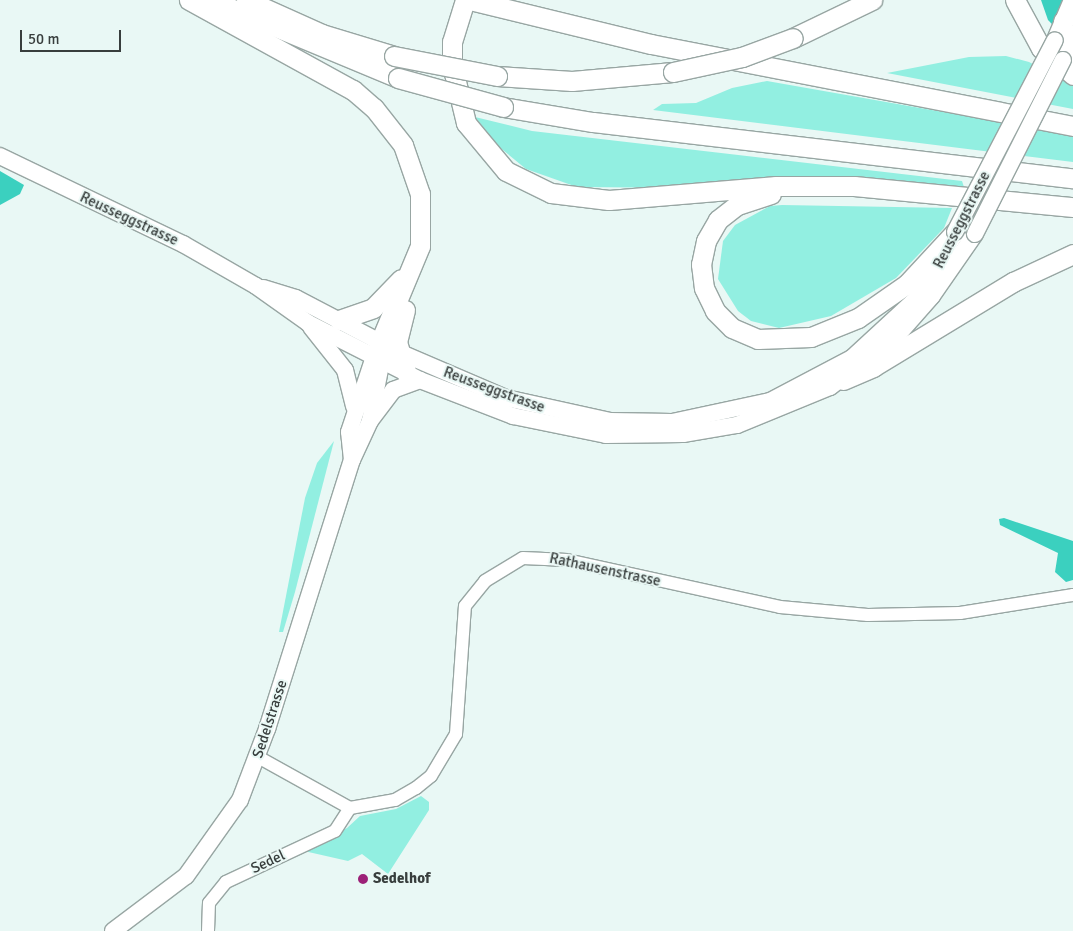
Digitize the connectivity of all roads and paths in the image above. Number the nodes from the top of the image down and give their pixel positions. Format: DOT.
graph roads {
  1 [pos="189,0"];
  2 [pos="211,0"];
  3 [pos="246,0"];
  4 [pos="465,0"];
  5 [pos="470,0"];
  6 [pos="872,0"];
  7 [pos="1015,0"];
  8 [pos="1072,0"];
  9 [pos="1070,23"];
  10 [pos="1070,62"];
  11 [pos="1073,126"];
  12 [pos="0,156"];
  13 [pos="1073,178"];
  14 [pos="874,190"];
  15 [pos="1073,207"];
  16 [pos="956,232"];
  17 [pos="1073,254"];
  18 [pos="416,263"];
  19 [pos="256,286"];
  20 [pos="339,320"];
  21 [pos="308,323"];
  22 [pos="399,352"];
  23 [pos="379,354"];
  24 [pos="413,377"];
  25 [pos="843,380"];
  26 [pos="354,414"];
  27 [pos="370,421"];
  28 [pos="352,460"];
  29 [pos="1073,595"];
  30 [pos="258,757"];
  31 [pos="350,808"];
  32 [pos="113,931"];
  33 [pos="208,931"];
  1 -- 18 [label="highway"];
  2 -- 13 [label="highway, bridge"];
  3 -- 6 [label="highway, bridge"];
  4 -- 14 [label="highway"];
  5 -- 11 [label="highway"];
  7 -- 10 [label="highway"];
  8 -- 9 [label="main road, Reusseggstrasse"];
  9 -- 10 [label="main road, Reusseggstrasse"];
  9 -- 16 [label="main road, Reusseggstrasse, bridge"];
  10 -- 25 [label="main road, Reusseggstrasse, bridge"];
  12 -- 19 [label="main road, Reusseggstrasse"];
  14 -- 15 [label="highway"];
  14 -- 16 [label="highway"];
  16 -- 22 [label="main road, Reusseggstrasse"];
  17 -- 25 [label="highway"];
  18 -- 20 [label="highway"];
  18 -- 22 [label="highway"];
  18 -- 23 [label="highway"];
  19 -- 20 [label="main road, Reusseggstrasse"];
  19 -- 21 [label="main road, Reusseggstrasse"];
  20 -- 23 [label="main road, Reusseggstrasse"];
  21 -- 23 [label="main road, Reusseggstrasse"];
  21 -- 26 [label="main road"];
  22 -- 23 [label="main road, Reusseggstrasse"];
  22 -- 24 [label="highway"];
  23 -- 24 [label="main road, Reusseggstrasse"];
  23 -- 26 [label="main road"];
  23 -- 27 [label="main road, Sedelstrasse"];
  24 -- 25 [label="main road, Reusseggstrasse"];
  24 -- 27 [label="main road"];
  26 -- 28 [label="main road, Sedelstrasse"];
  27 -- 28 [label="main road, Sedelstrasse"];
  28 -- 30 [label="main road, Sedelstrasse"];
  29 -- 31 [label="street, Rathausenstrasse"];
  30 -- 31 [label="street"];
  30 -- 32 [label="main road, Sedelstrasse"];
  31 -- 33 [label="street, Sedel"];
}
